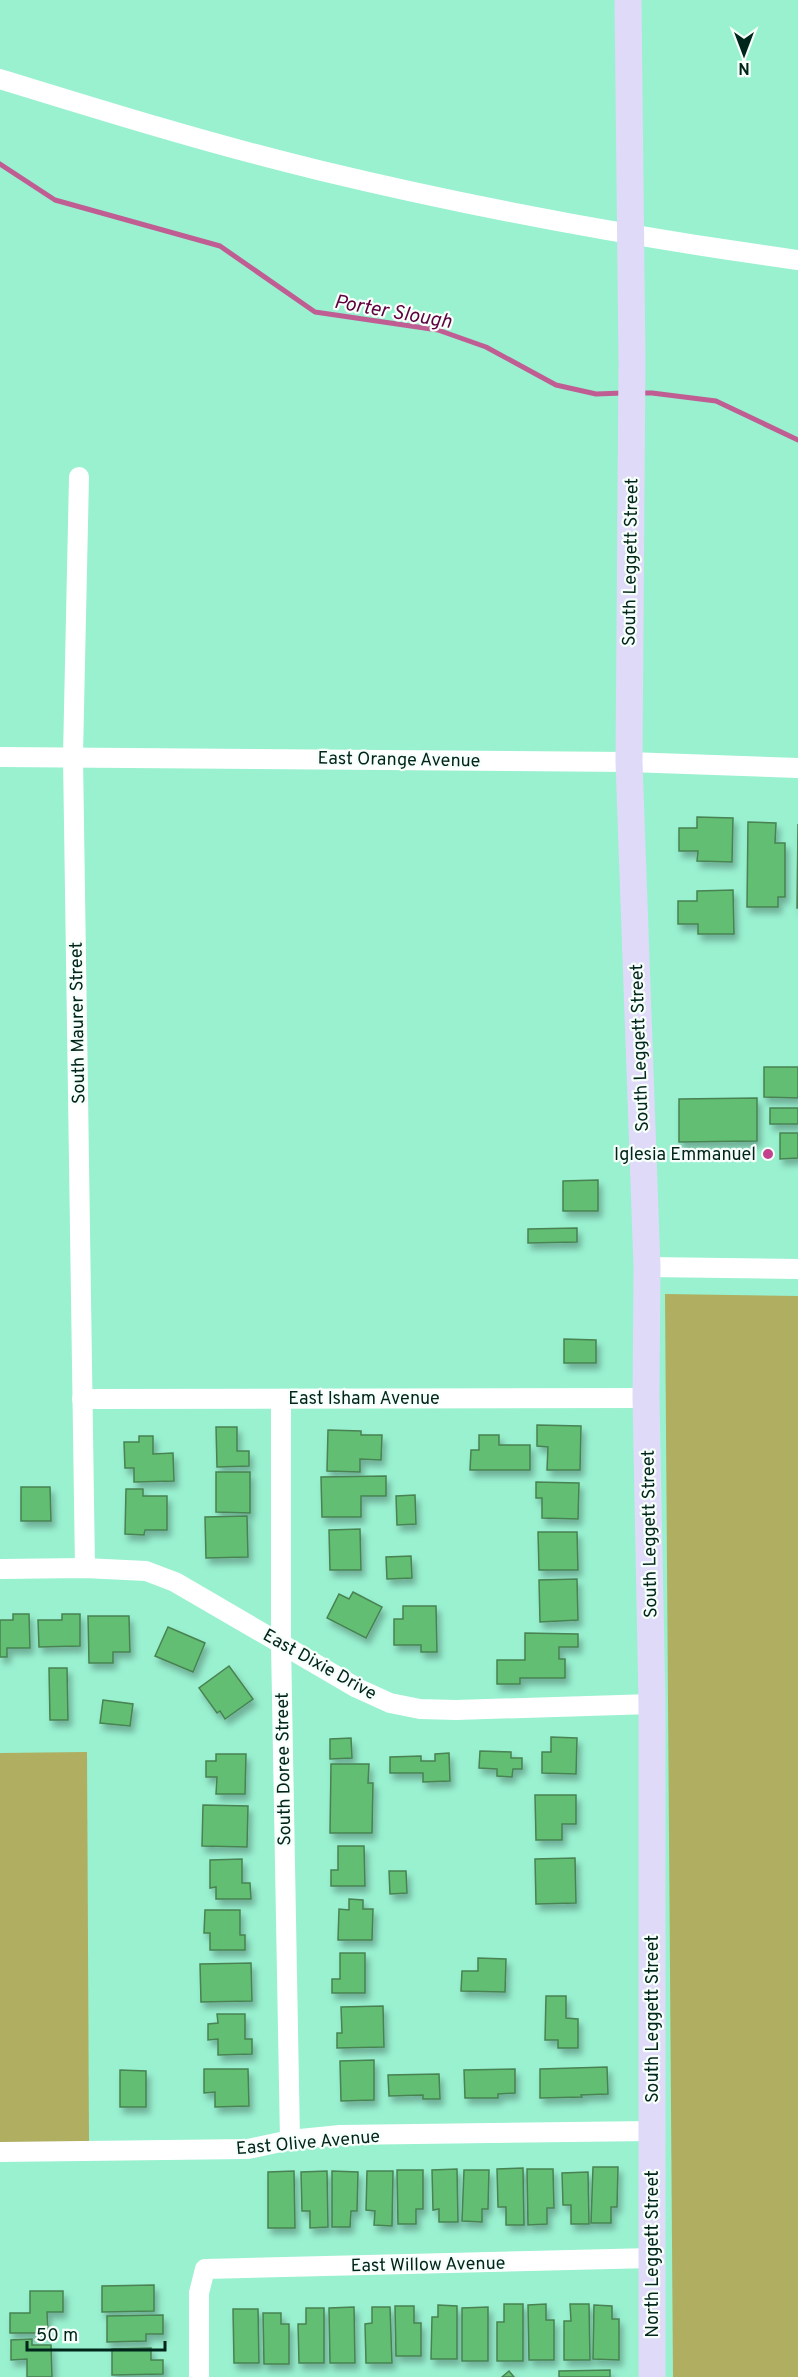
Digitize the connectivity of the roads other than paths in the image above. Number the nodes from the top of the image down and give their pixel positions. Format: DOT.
graph roads {
  1 [pos="628,0"];
  2 [pos="0,79"];
  3 [pos="630,236"];
  4 [pos="798,260"];
  5 [pos="79,477"];
  6 [pos="73,756"];
  7 [pos="0,757"];
  8 [pos="629,762"];
  9 [pos="798,768"];
  10 [pos="647,1267"];
  11 [pos="798,1269"];
  12 [pos="646,1398"];
  13 [pos="82,1399"];
  14 [pos="281,1399"];
  15 [pos="0,1569"];
  16 [pos="85,1569"];
  17 [pos="281,1643"];
  18 [pos="652,1704"];
  19 [pos="652,2132"];
  20 [pos="290,2140"];
  21 [pos="0,2152"];
  22 [pos="652,2259"];
  23 [pos="200,2377"];
  24 [pos="652,2377"];
  1 -- 3 [label="street, South Leggett Street"];
  2 -- 3 [label="street"];
  3 -- 4 [label="street"];
  3 -- 8 [label="street, South Leggett Street"];
  5 -- 6 [label="street, South Maurer Street"];
  6 -- 7 [label="street, East Orange Avenue"];
  6 -- 8 [label="street, East Orange Avenue"];
  6 -- 13 [label="street, South Maurer Street"];
  8 -- 9 [label="street, East Orange Avenue"];
  8 -- 10 [label="street, South Leggett Street"];
  10 -- 11 [label="street"];
  10 -- 12 [label="street, South Leggett Street"];
  12 -- 14 [label="street, East Isham Avenue"];
  12 -- 18 [label="street, South Leggett Street"];
  13 -- 14 [label="street, East Isham Avenue"];
  13 -- 16 [label="street, South Maurer Street"];
  14 -- 17 [label="street, South Doree Street"];
  15 -- 16 [label="street, East Dixie Drive"];
  16 -- 17 [label="street, East Dixie Drive"];
  17 -- 18 [label="street, East Dixie Drive"];
  17 -- 20 [label="street, South Doree Street"];
  18 -- 19 [label="street, South Leggett Street"];
  19 -- 20 [label="street, East Olive Avenue"];
  19 -- 22 [label="street, North Leggett Street"];
  20 -- 21 [label="street, East Olive Avenue"];
  22 -- 23 [label="street, East Willow Avenue"];
  22 -- 24 [label="street, North Leggett Street"];
}
